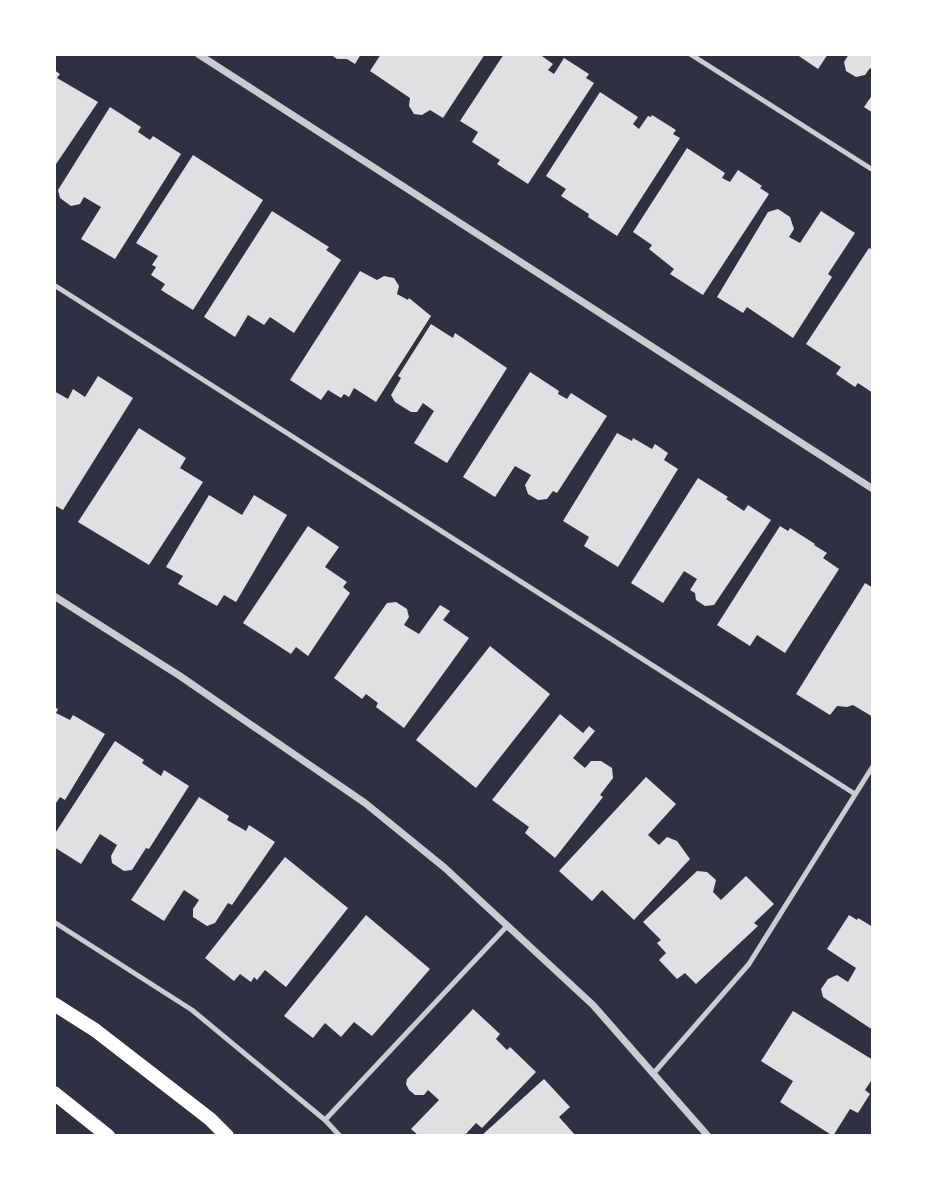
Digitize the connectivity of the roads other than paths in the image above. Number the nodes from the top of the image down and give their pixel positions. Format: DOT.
graph roads {
  1 [pos="198,54"];
  2 [pos="690,54"];
  3 [pos="873,170"];
  4 [pos="54,285"];
  5 [pos="873,489"];
  6 [pos="54,596"];
  7 [pos="873,766"];
  8 [pos="855,794"];
  9 [pos="54,922"];
  10 [pos="508,925"];
  11 [pos="54,1004"];
  12 [pos="653,1074"];
  13 [pos="54,1093"];
  14 [pos="325,1120"];
  15 [pos="108,1136"];
  16 [pos="227,1136"];
  17 [pos="340,1136"];
  18 [pos="708,1136"];
  1 -- 5 [label="street"];
  2 -- 3 [label="lane"];
  4 -- 8 [label="lane"];
  6 -- 10 [label="street"];
  7 -- 8 [label="lane"];
  8 -- 12 [label="lane"];
  9 -- 14 [label="lane"];
  10 -- 12 [label="street"];
  10 -- 14 [label="lane"];
  11 -- 16 [label="main road"];
  12 -- 18 [label="street"];
  13 -- 15 [label="main road"];
  14 -- 17 [label="lane"];
}
